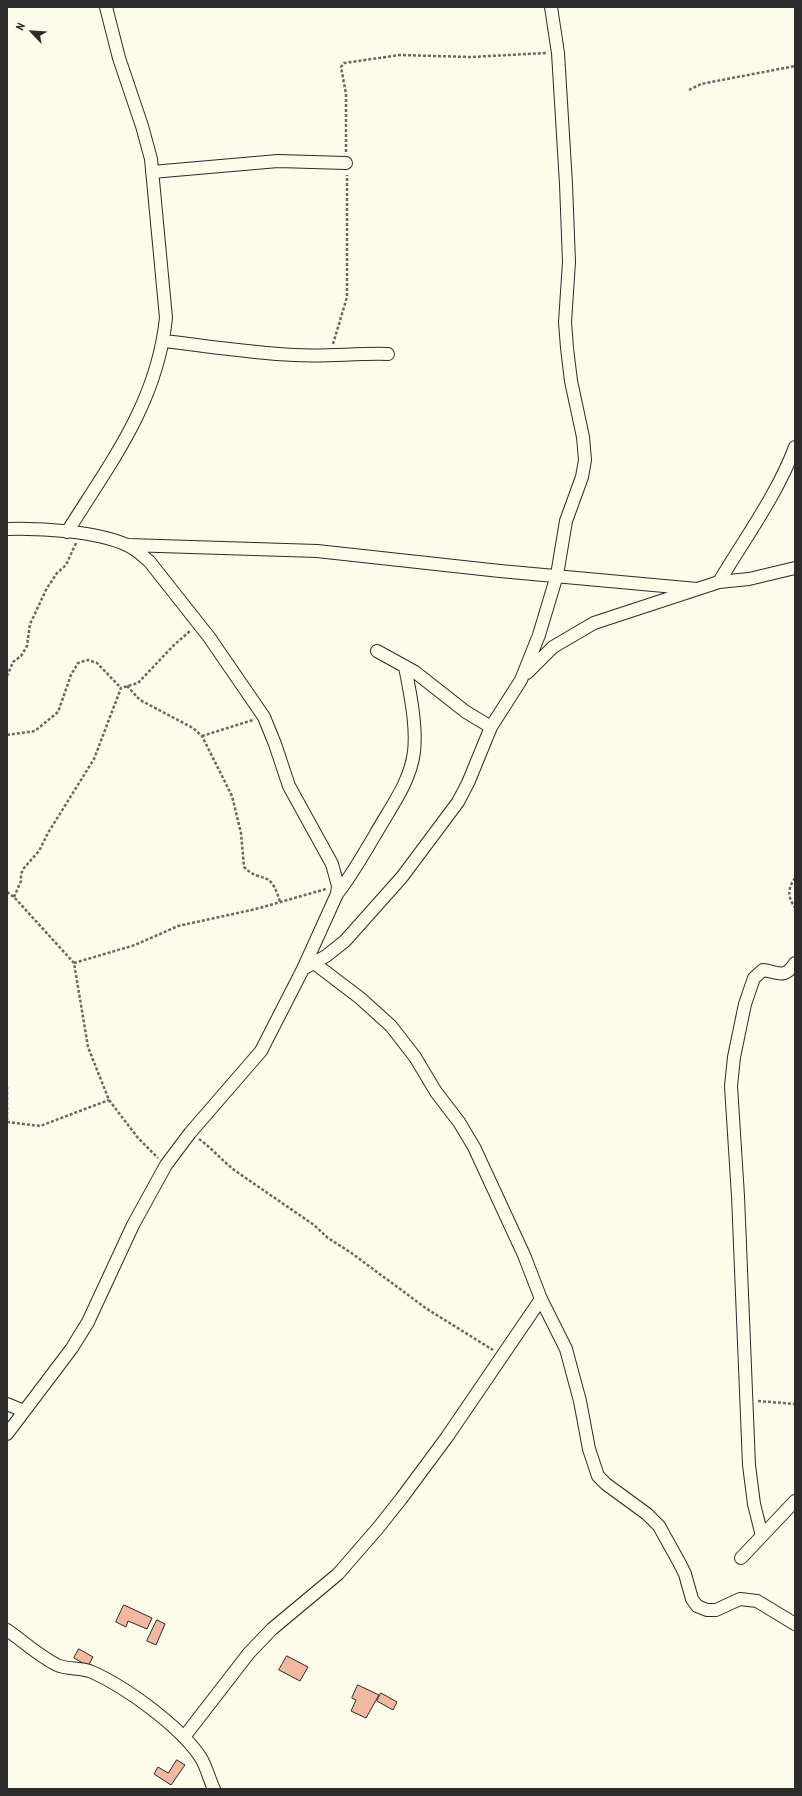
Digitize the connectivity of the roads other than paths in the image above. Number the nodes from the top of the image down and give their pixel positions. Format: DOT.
graph roads {
  1 [pos="106,7"];
  2 [pos="550,7"];
  3 [pos="346,163"];
  4 [pos="152,172"];
  5 [pos="164,341"];
  6 [pos="388,354"];
  7 [pos="795,447"];
  8 [pos="7,529"];
  9 [pos="67,532"];
  10 [pos="126,545"];
  11 [pos="795,568"];
  12 [pos="557,575"];
  13 [pos="719,582"];
  14 [pos="697,589"];
  15 [pos="377,651"];
  16 [pos="405,667"];
  17 [pos="521,680"];
  18 [pos="491,727"];
  19 [pos="338,890"];
  20 [pos="314,963"];
  21 [pos="795,963"];
  22 [pos="303,969"];
  23 [pos="541,1299"];
  24 [pos="7,1404"];
  25 [pos="24,1411"];
  26 [pos="7,1434"];
  27 [pos="795,1501"];
  28 [pos="762,1536"];
  29 [pos="741,1558"];
  30 [pos="795,1624"];
  31 [pos="7,1630"];
  32 [pos="184,1737"];
  33 [pos="214,1789"];
  1 -- 4 [label="street"];
  2 -- 12 [label="street"];
  3 -- 4 [label="street"];
  4 -- 5 [label="street"];
  5 -- 6 [label="street"];
  5 -- 9 [label="street"];
  7 -- 13 [label="street"];
  8 -- 9 [label="street"];
  9 -- 10 [label="street"];
  10 -- 12 [label="street"];
  10 -- 19 [label="street"];
  11 -- 13 [label="street"];
  12 -- 14 [label="street"];
  12 -- 17 [label="street"];
  13 -- 14 [label="street"];
  14 -- 17 [label="street"];
  15 -- 16 [label="street"];
  16 -- 18 [label="street"];
  16 -- 19 [label="street"];
  17 -- 18 [label="street"];
  18 -- 20 [label="street"];
  19 -- 22 [label="street"];
  20 -- 22 [label="street"];
  20 -- 23 [label="street"];
  21 -- 28 [label="street"];
  22 -- 25 [label="street"];
  23 -- 30 [label="street"];
  23 -- 32 [label="street"];
  24 -- 25 [label="street"];
  25 -- 26 [label="street"];
  27 -- 28 [label="street"];
  28 -- 29 [label="street"];
  31 -- 32 [label="street"];
  32 -- 33 [label="street"];
}
